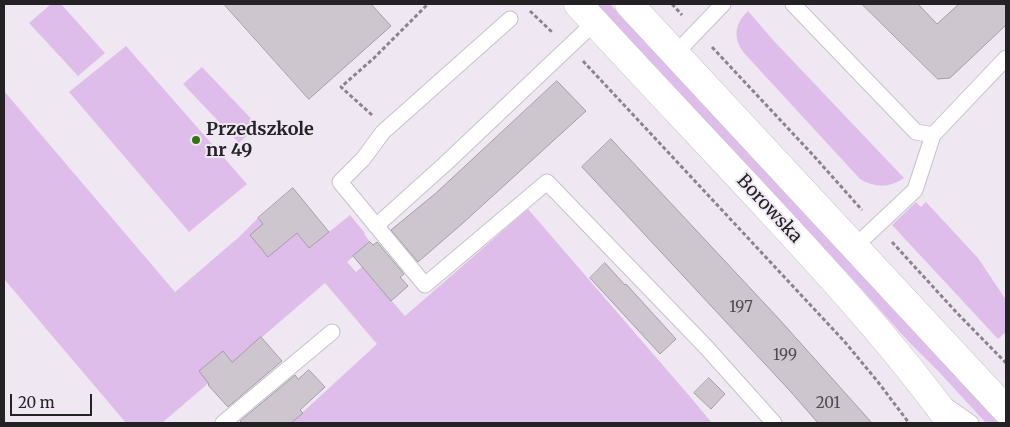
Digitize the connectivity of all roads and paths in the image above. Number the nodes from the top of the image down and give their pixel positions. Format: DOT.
graph roads {
  1 [pos="428,4"];
  2 [pos="629,4"];
  3 [pos="672,4"];
  4 [pos="723,4"];
  5 [pos="793,4"];
  6 [pos="529,10"];
  7 [pos="586,13"];
  8 [pos="510,19"];
  9 [pos="697,31"];
  10 [pos="559,39"];
  11 [pos="676,53"];
  12 [pos="1006,58"];
  13 [pos="580,59"];
  14 [pos="386,130"];
  15 [pos="933,135"];
  16 [pos="376,226"];
  17 [pos="877,226"];
  18 [pos="855,248"];
  19 [pos="332,332"];
  20 [pos="1006,363"];
  21 [pos="929,392"];
  22 [pos="1006,410"];
  23 [pos="223,423"];
  24 [pos="774,423"];
  25 [pos="909,423"];
  26 [pos="951,423"];
  27 [pos="971,423"];
  1 -- 14 [label="path"];
  2 -- 11 [label="street"];
  3 -- 9 [label="path"];
  4 -- 9 [label="lane"];
  5 -- 15 [label="lane"];
  6 -- 10 [label="path"];
  7 -- 16 [label="lane"];
  7 -- 21 [label="street, Borowska"];
  8 -- 14 [label="lane"];
  9 -- 11 [label="lane"];
  9 -- 17 [label="path"];
  11 -- 18 [label="street"];
  12 -- 15 [label="lane"];
  13 -- 25 [label="path"];
  14 -- 16 [label="lane"];
  15 -- 17 [label="lane"];
  16 -- 24 [label="lane"];
  17 -- 18 [label="lane"];
  17 -- 20 [label="path"];
  18 -- 22 [label="street"];
  19 -- 23 [label="lane"];
  21 -- 26 [label="street, Borowska"];
  21 -- 27 [label="lane"];
}
